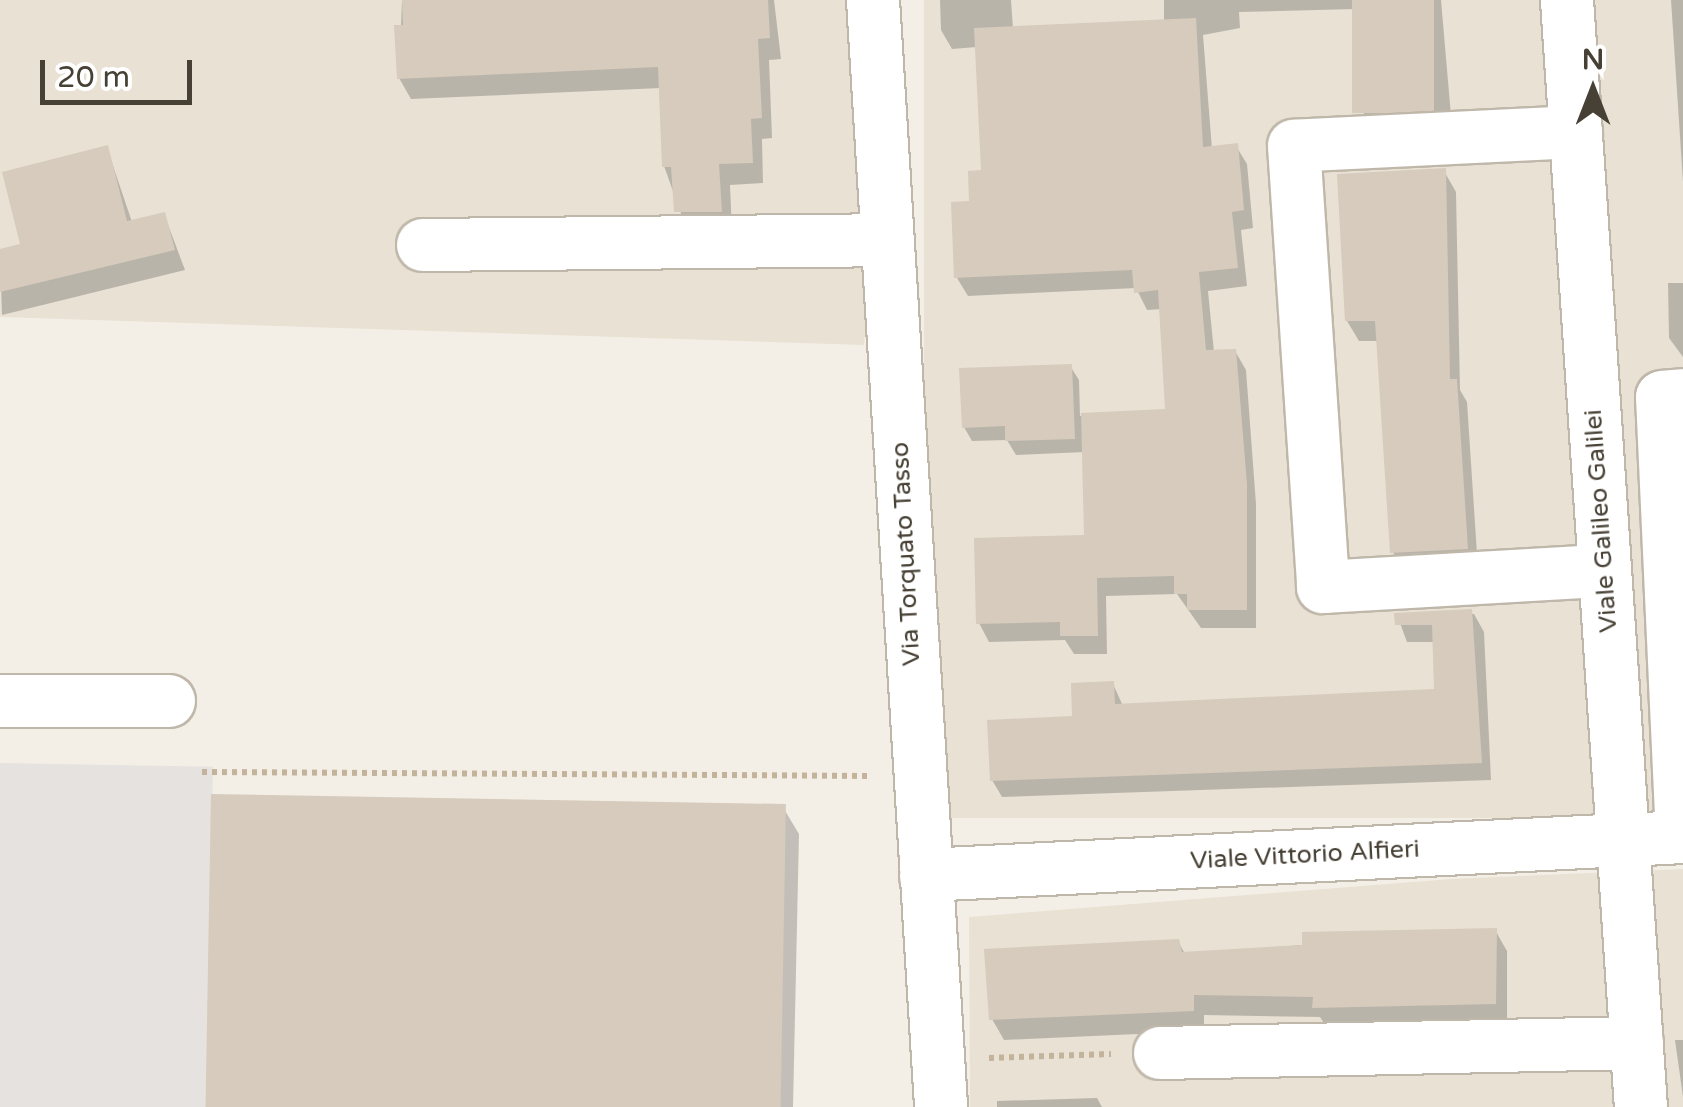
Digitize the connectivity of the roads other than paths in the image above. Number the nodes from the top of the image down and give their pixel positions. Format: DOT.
graph roads {
  1 [pos="873,0"];
  2 [pos="1567,0"];
  3 [pos="1576,132"];
  4 [pos="888,240"];
  5 [pos="423,245"];
  6 [pos="1683,395"];
  7 [pos="1604,572"];
  8 [pos="0,701"];
  9 [pos="169,701"];
  10 [pos="1682,837"];
  11 [pos="1622,839"];
  12 [pos="926,875"];
  13 [pos="1637,1043"];
  14 [pos="1160,1053"];
  15 [pos="939,1083"];
  16 [pos="1642,1107"];
  1 -- 4 [label="street, Via Torquato Tasso"];
  2 -- 3 [label="street, Viale Galileo Galilei"];
  3 -- 7 [label="street, Viale Galileo Galilei"];
  3 -- 7 [label="street"];
  4 -- 5 [label="street"];
  4 -- 12 [label="street, Via Torquato Tasso"];
  6 -- 10 [label="street"];
  7 -- 11 [label="street, Viale Galileo Galilei"];
  8 -- 9 [label="street"];
  10 -- 11 [label="street, Viale Vittorio Alfieri"];
  11 -- 12 [label="street, Viale Vittorio Alfieri"];
  11 -- 13 [label="street, Viale Galileo Galilei"];
  12 -- 15 [label="street, Via Torquato Tasso"];
  13 -- 14 [label="street"];
  13 -- 16 [label="street, Viale Galileo Galilei"];
}
